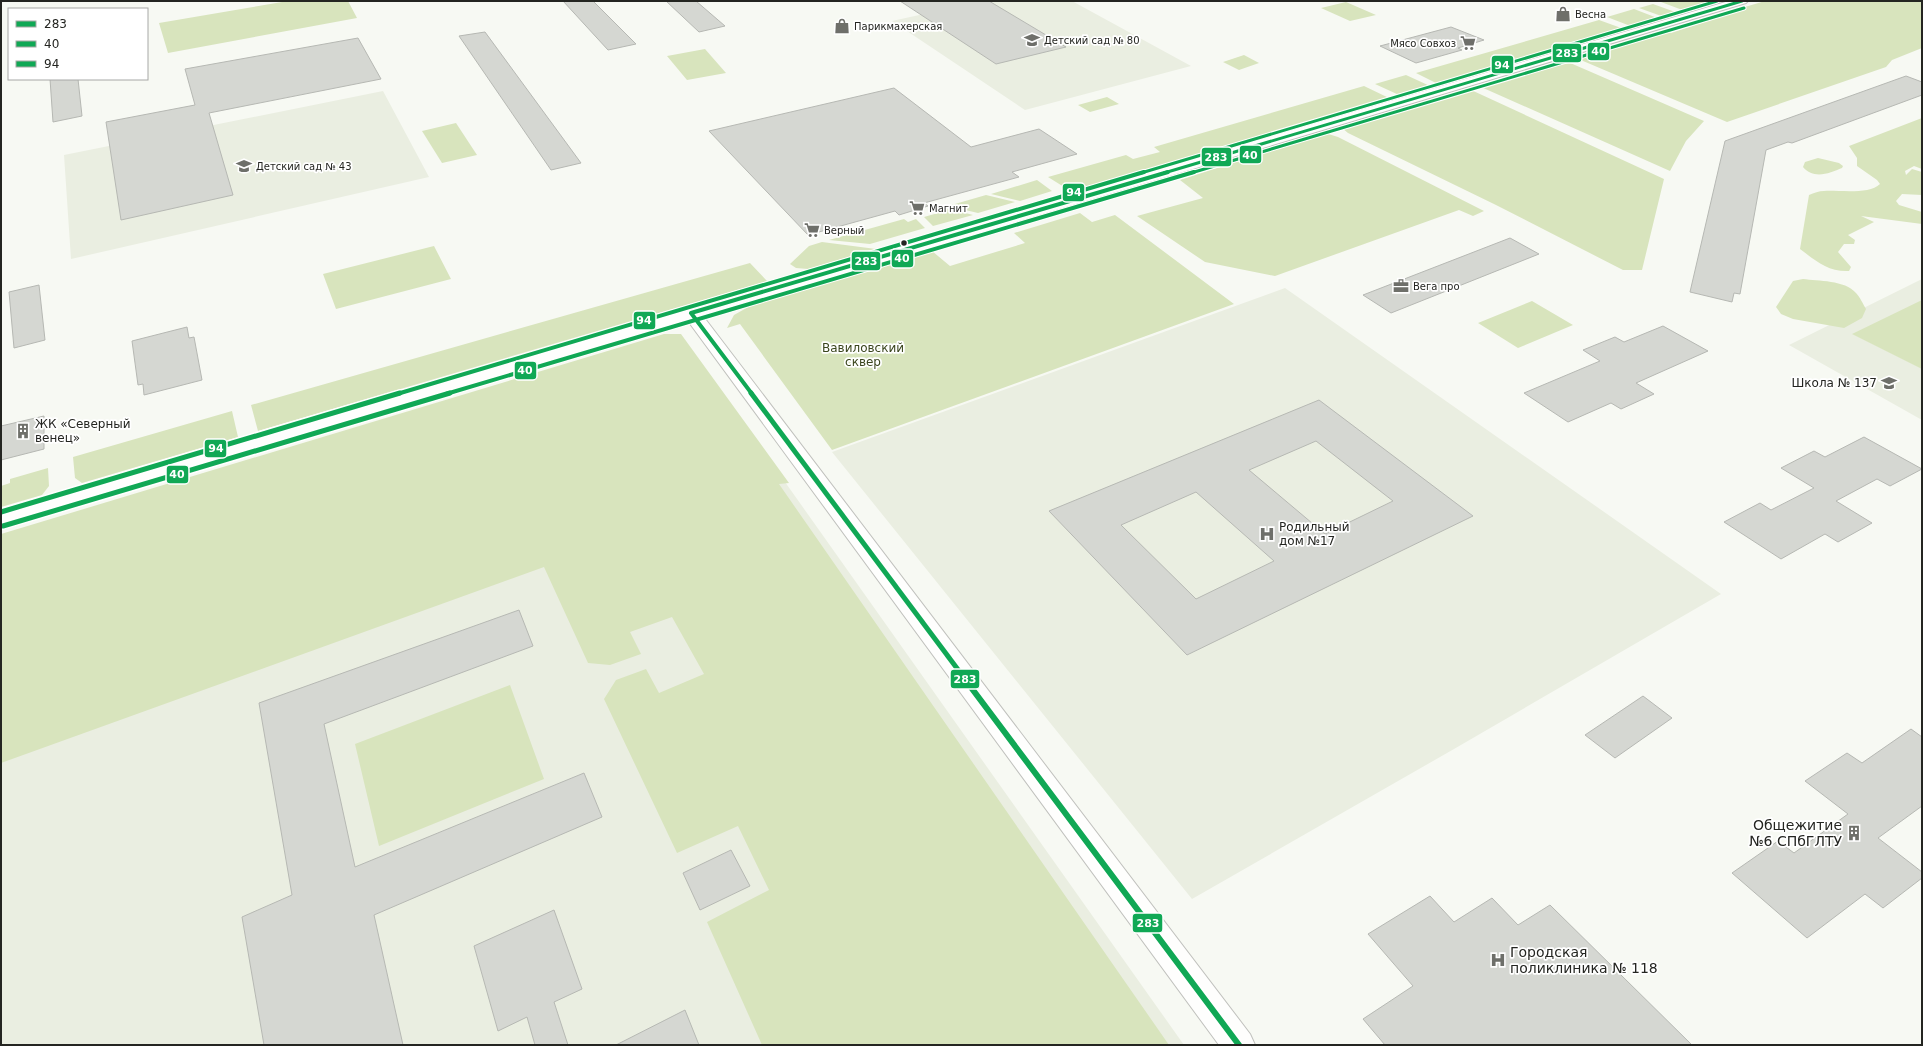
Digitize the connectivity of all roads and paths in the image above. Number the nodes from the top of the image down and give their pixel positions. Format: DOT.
graph roads {
  1 [pos="1742,1"];
  2 [pos="691,313"];
  3 [pos="1,519"];
  4 [pos="1239,1045"];
  1 -- 2 [label="street"];
  2 -- 3 [label="street"];
  2 -- 4 [label="street"];
}
